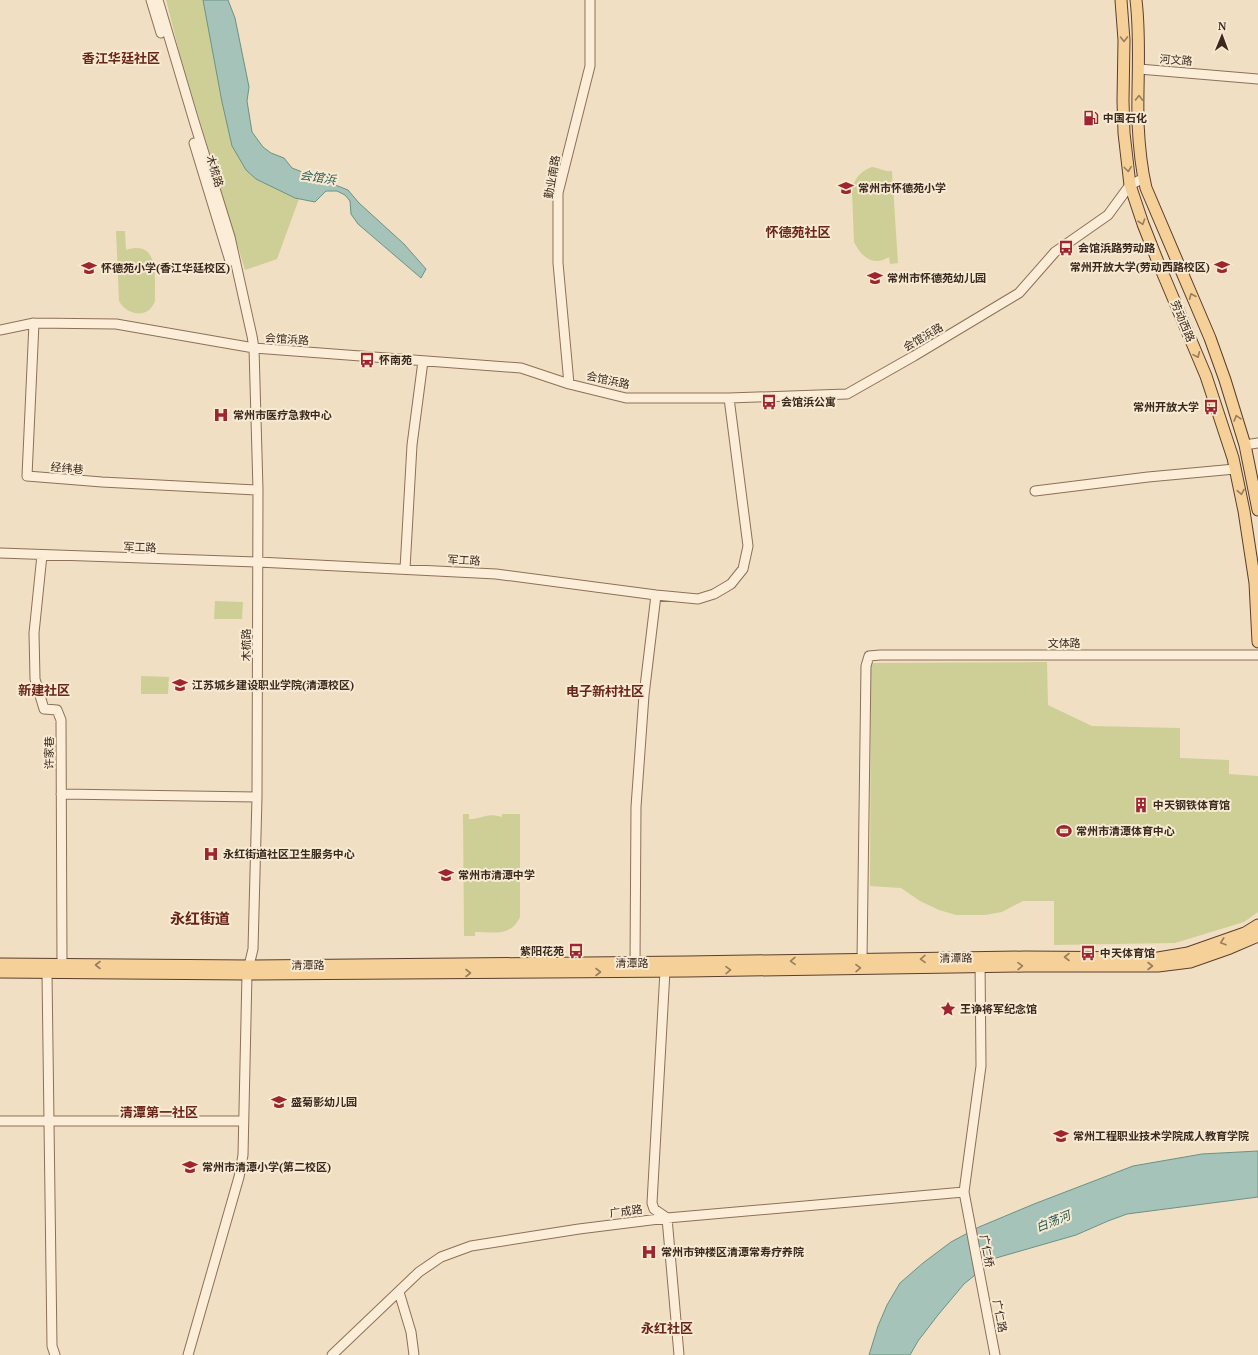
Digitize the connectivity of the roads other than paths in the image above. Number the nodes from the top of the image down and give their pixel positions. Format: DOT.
graph roads {
  1 [pos="151,0"];
  2 [pos="158,0"];
  3 [pos="590,0"];
  4 [pos="1121,0"];
  5 [pos="1136,0"];
  6 [pos="1139,69"];
  7 [pos="1258,79"];
  8 [pos="1144,178"];
  9 [pos="1130,185"];
  10 [pos="34,323"];
  11 [pos="0,330"];
  12 [pos="254,348"];
  13 [pos="423,360"];
  14 [pos="569,384"];
  15 [pos="729,398"];
  16 [pos="1258,443"];
  17 [pos="1245,445"];
  18 [pos="1236,469"];
  19 [pos="258,490"];
  20 [pos="1034,491"];
  21 [pos="1258,510"];
  22 [pos="0,553"];
  23 [pos="42,555"];
  24 [pos="258,562"];
  25 [pos="405,569"];
  26 [pos="656,595"];
  27 [pos="1258,642"];
  28 [pos="1258,655"];
  29 [pos="61,794"];
  30 [pos="257,797"];
  31 [pos="1258,925"];
  32 [pos="1258,936"];
  33 [pos="862,960"];
  34 [pos="980,962"];
  35 [pos="635,963"];
  36 [pos="0,964"];
  37 [pos="62,965"];
  38 [pos="248,970"];
  39 [pos="665,971"];
  40 [pos="0,972"];
  41 [pos="47,973"];
  42 [pos="0,1121"];
  43 [pos="49,1121"];
  44 [pos="243,1121"];
  45 [pos="964,1192"];
  46 [pos="667,1218"];
  47 [pos="981,1282"];
  48 [pos="399,1292"];
  49 [pos="55,1355"];
  50 [pos="188,1355"];
  51 [pos="332,1355"];
  52 [pos="414,1355"];
  53 [pos="679,1355"];
  54 [pos="995,1355"];
  1 -- 12 [label="street, 木梳路"];
  2 -- 12 [label="street, 木梳路"];
  3 -- 14 [label="street, 勤业南路"];
  4 -- 9 [label="main road, 劳动西路, one-way"];
  5 -- 6 [label="main road, 劳动西路"];
  6 -- 7 [label="street, 河文路"];
  8 -- 6 [label="main road, 劳动西路, one-way"];
  8 -- 9 [label="street, 会馆浜路"];
  17 -- 8 [label="main road, 劳动西路, one-way"];
  9 -- 15 [label="street, 会馆浜路"];
  9 -- 18 [label="main road, 劳动西路, one-way"];
  10 -- 11 [label="street, 会馆浜路"];
  10 -- 12 [label="street, 会馆浜路"];
  10 -- 19 [label="street, 经纬巷"];
  12 -- 13 [label="street, 会馆浜路"];
  12 -- 19 [label="street, 木梳路"];
  13 -- 14 [label="street, 会馆浜路"];
  13 -- 25 [label="street"];
  14 -- 15 [label="street, 会馆浜路"];
  15 -- 26 [label="street, 军工路"];
  16 -- 17 [label="street"];
  17 -- 21 [label="main road, 劳动西路"];
  18 -- 20 [label="street"];
  18 -- 27 [label="main road, 劳动西路, one-way"];
  19 -- 24 [label="street, 木梳路"];
  22 -- 23 [label="street, 军工路"];
  23 -- 24 [label="street, 军工路"];
  23 -- 29 [label="street, 许家巷"];
  24 -- 25 [label="street, 军工路"];
  24 -- 30 [label="street, 木梳路"];
  25 -- 26 [label="street, 军工路"];
  26 -- 35 [label="street"];
  28 -- 33 [label="street, 文体路"];
  29 -- 30 [label="street"];
  29 -- 37 [label="street, 许家巷"];
  30 -- 38 [label="street, 木梳路"];
  31 -- 34 [label="main road, 清潭路, one-way"];
  34 -- 32 [label="main road, 清潭路, one-way"];
  34 -- 33 [label="main road, 清潭路, one-way"];
  33 -- 35 [label="main road, 清潭路, one-way"];
  39 -- 34 [label="main road, 清潭路, one-way"];
  34 -- 45 [label="street, 广仁桥"];
  35 -- 38 [label="main road, 清潭路"];
  36 -- 37 [label="main road, 清潭路"];
  38 -- 37 [label="main road, 清潭路, one-way"];
  38 -- 39 [label="main road, 清潭路, one-way"];
  38 -- 41 [label="main road, 清潭路"];
  38 -- 44 [label="street, 木梳路"];
  39 -- 46 [label="street"];
  40 -- 41 [label="main road, 清潭路"];
  41 -- 43 [label="street"];
  42 -- 43 [label="street"];
  43 -- 44 [label="street"];
  43 -- 49 [label="street"];
  44 -- 50 [label="street, 木梳路"];
  45 -- 46 [label="street, 广成路"];
  45 -- 47 [label="street, 广仁桥"];
  46 -- 48 [label="street, 广成路"];
  46 -- 53 [label="street"];
  47 -- 54 [label="street, 广仁路"];
  48 -- 51 [label="street, 广成路"];
  48 -- 52 [label="street"];
}
